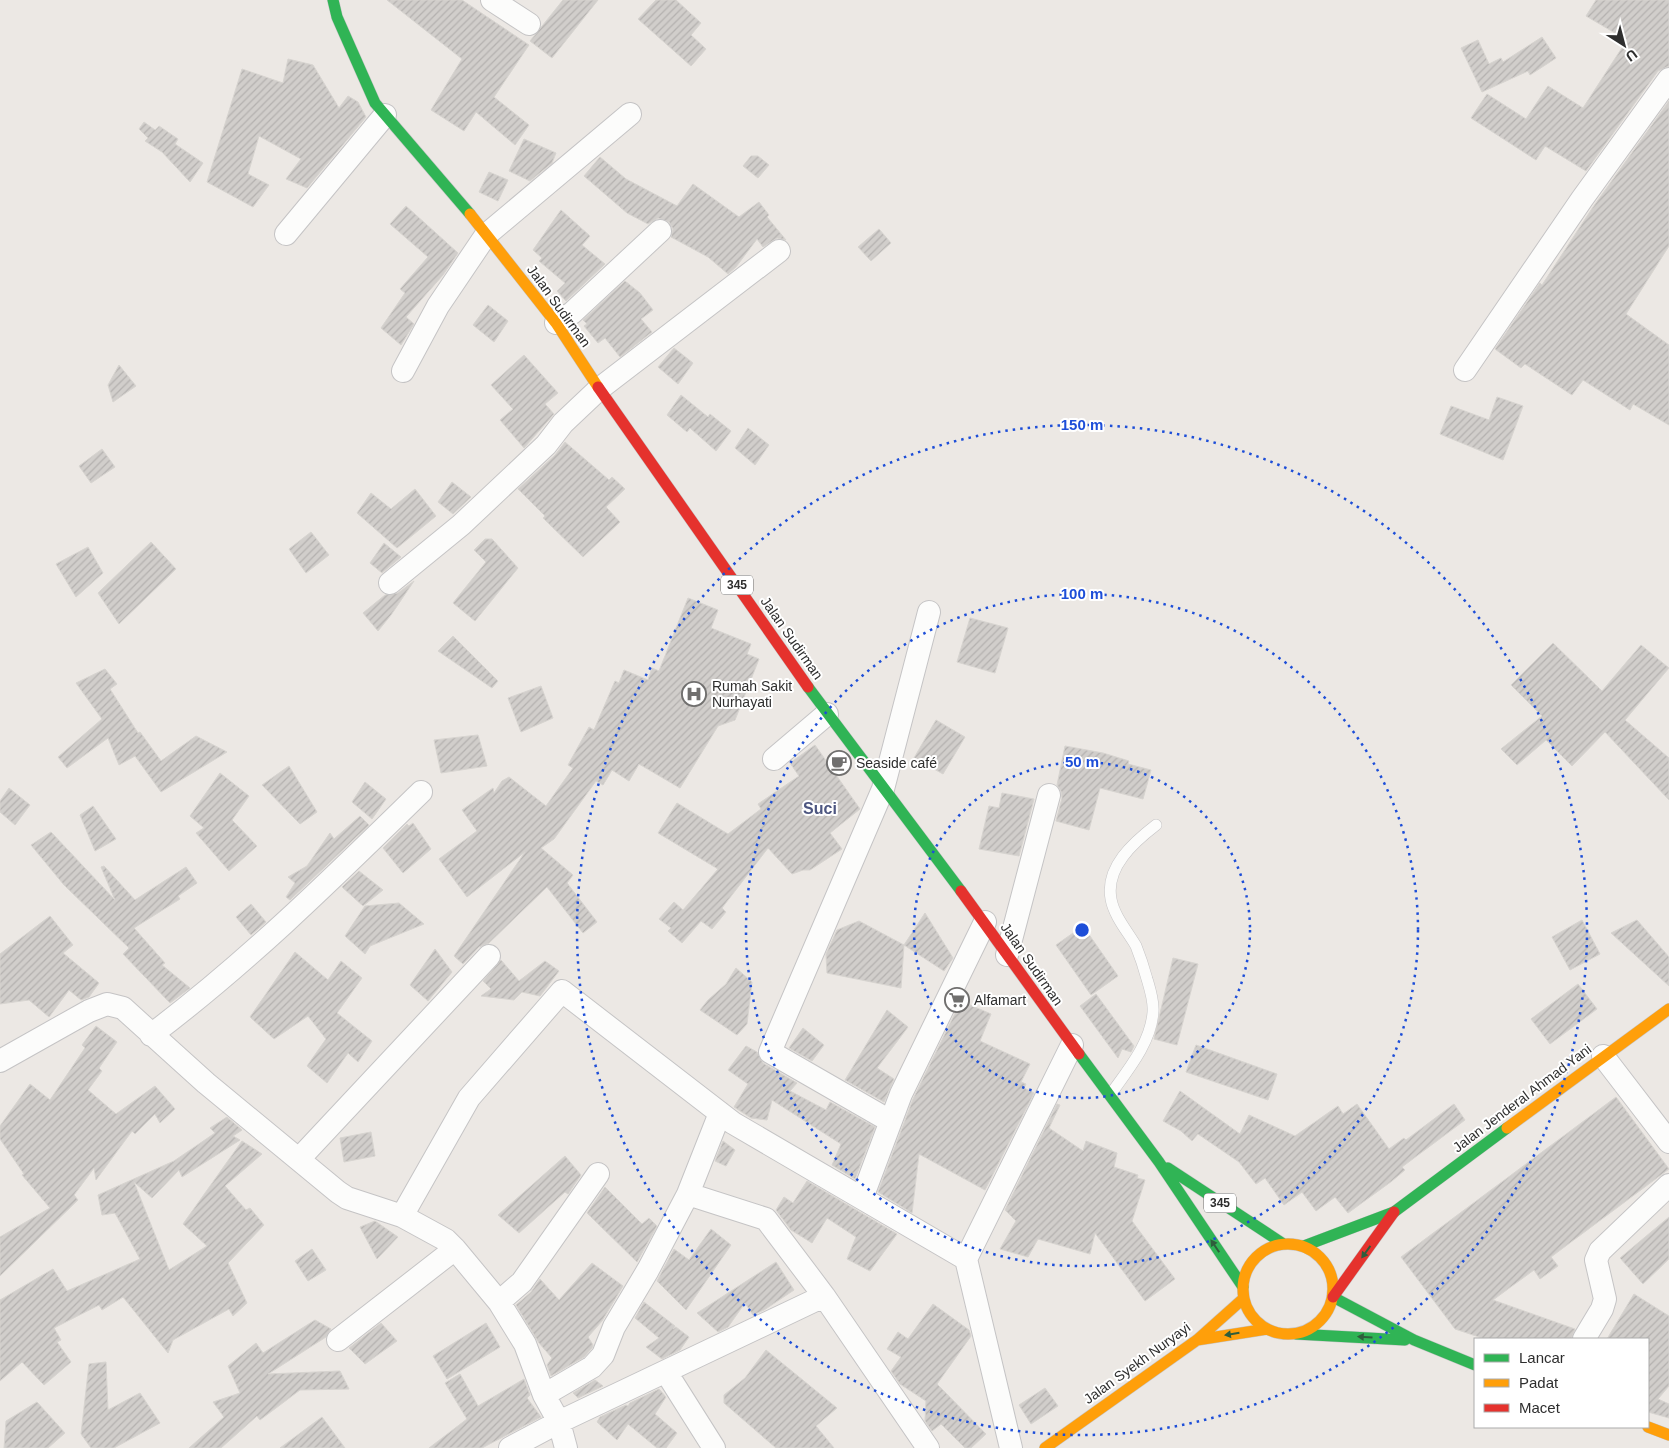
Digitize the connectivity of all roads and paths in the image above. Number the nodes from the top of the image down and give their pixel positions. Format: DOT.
graph roads {
  1 [pos="333,0"];
  2 [pos="492,0"];
  3 [pos="529,24"];
  4 [pos="1669,79"];
  5 [pos="630,114"];
  6 [pos="385,115"];
  7 [pos="660,231"];
  8 [pos="286,234"];
  9 [pos="486,234"];
  10 [pos="779,250"];
  11 [pos="556,324"];
  12 [pos="1465,370"];
  13 [pos="403,371"];
  14 [pos="599,389"];
  15 [pos="390,583"];
  16 [pos="929,612"];
  17 [pos="827,714"];
  18 [pos="774,759"];
  19 [pos="883,789"];
  20 [pos="420,792"];
  21 [pos="1048,795"];
  22 [pos="1156,825"];
  23 [pos="985,922"];
  24 [pos="1007,955"];
  25 [pos="489,956"];
  26 [pos="1669,1009"];
  27 [pos="151,1034"];
  28 [pos="1072,1045"];
  29 [pos="1603,1056"];
  30 [pos="0,1061"];
  31 [pos="1108,1096"];
  32 [pos="720,1113"];
  33 [pos="890,1121"];
  34 [pos="1669,1142"];
  35 [pos="298,1159"];
  36 [pos="1159,1162"];
  37 [pos="598,1174"];
  38 [pos="1669,1186"];
  39 [pos="688,1194"];
  40 [pos="862,1198"];
  41 [pos="1394,1212"];
  42 [pos="402,1216"];
  43 [pos="1282,1243"];
  44 [pos="1304,1246"];
  45 [pos="455,1249"];
  46 [pos="966,1259"];
  47 [pos="1243,1292"];
  48 [pos="824,1296"];
  49 [pos="1333,1297"];
  50 [pos="499,1302"];
  51 [pos="1267,1329"];
  52 [pos="1295,1334"];
  53 [pos="1585,1338"];
  54 [pos="338,1340"];
  55 [pos="1197,1340"];
  56 [pos="1414,1340"];
  57 [pos="1474,1365"];
  58 [pos="666,1372"];
  59 [pos="544,1395"];
  60 [pos="559,1422"];
  61 [pos="1649,1426"];
  62 [pos="1669,1435"];
  63 [pos="510,1448"];
  64 [pos="566,1448"];
  65 [pos="714,1448"];
  66 [pos="928,1448"];
  67 [pos="1011,1448"];
  68 [pos="1045,1448"];
  1 -- 6 [label="main road, Jalan Sudirman / 345"];
  2 -- 3 [label="street"];
  4 -- 12 [label="street"];
  5 -- 9 [label="street"];
  6 -- 8 [label="street"];
  6 -- 9 [label="main road, Jalan Sudirman / 345"];
  7 -- 11 [label="street"];
  9 -- 11 [label="main road, Jalan Sudirman / 345"];
  9 -- 13 [label="street"];
  10 -- 14 [label="street"];
  11 -- 14 [label="main road, Jalan Sudirman / 345"];
  14 -- 15 [label="street"];
  14 -- 17 [label="main road, Jalan Sudirman / 345"];
  16 -- 19 [label="street"];
  17 -- 18 [label="street"];
  17 -- 19 [label="main road, Jalan Sudirman / 345"];
  19 -- 23 [label="main road, Jalan Sudirman / 345"];
  19 -- 33 [label="street"];
  20 -- 27 [label="street"];
  21 -- 24 [label="street"];
  22 -- 31 [label="lane"];
  23 -- 24 [label="main road, Jalan Sudirman / 345"];
  23 -- 33 [label="street"];
  24 -- 28 [label="main road, Jalan Sudirman / 345"];
  25 -- 35 [label="street"];
  26 -- 29 [label="main road, Jalan Jenderal Ahmad Yani"];
  27 -- 30 [label="street"];
  27 -- 35 [label="street"];
  28 -- 31 [label="main road, Jalan Sudirman / 345"];
  28 -- 46 [label="street"];
  29 -- 34 [label="street"];
  29 -- 41 [label="main road, Jalan Jenderal Ahmad Yani"];
  31 -- 36 [label="main road, Jalan Sudirman / 345"];
  32 -- 39 [label="street"];
  32 -- 40 [label="street"];
  32 -- 42 [label="street"];
  33 -- 40 [label="street"];
  35 -- 42 [label="street"];
  36 -- 43 [label="main road, Jalan Sudirman / 345"];
  47 -- 36 [label="main road, Jalan Sudirman, one-way"];
  37 -- 50 [label="street"];
  38 -- 53 [label="street"];
  39 -- 48 [label="street"];
  39 -- 59 [label="street"];
  40 -- 46 [label="street"];
  41 -- 44 [label="main road, Jalan Jenderal Ahmad Yani"];
  41 -- 49 [label="main road, Jalan Jenderal Ahmad Yani, one-way"];
  42 -- 45 [label="street"];
  43 -- 44 [label="main road"];
  43 -- 47 [label="main road"];
  44 -- 49 [label="main road"];
  45 -- 50 [label="street"];
  45 -- 54 [label="street"];
  46 -- 67 [label="street"];
  47 -- 51 [label="main road"];
  47 -- 55 [label="main road, Jalan Syekh Nuryayi"];
  48 -- 58 [label="street"];
  48 -- 66 [label="street"];
  49 -- 52 [label="main road"];
  49 -- 56 [label="main road"];
  50 -- 59 [label="street"];
  51 -- 52 [label="main road"];
  51 -- 55 [label="main road, one-way"];
  56 -- 52 [label="main road, one-way"];
  55 -- 68 [label="main road, Jalan Syekh Nuryayi"];
  56 -- 57 [label="main road"];
  58 -- 60 [label="street"];
  58 -- 65 [label="street"];
  59 -- 60 [label="street"];
  60 -- 63 [label="street"];
  60 -- 64 [label="street"];
  61 -- 62 [label="main road"];
}
